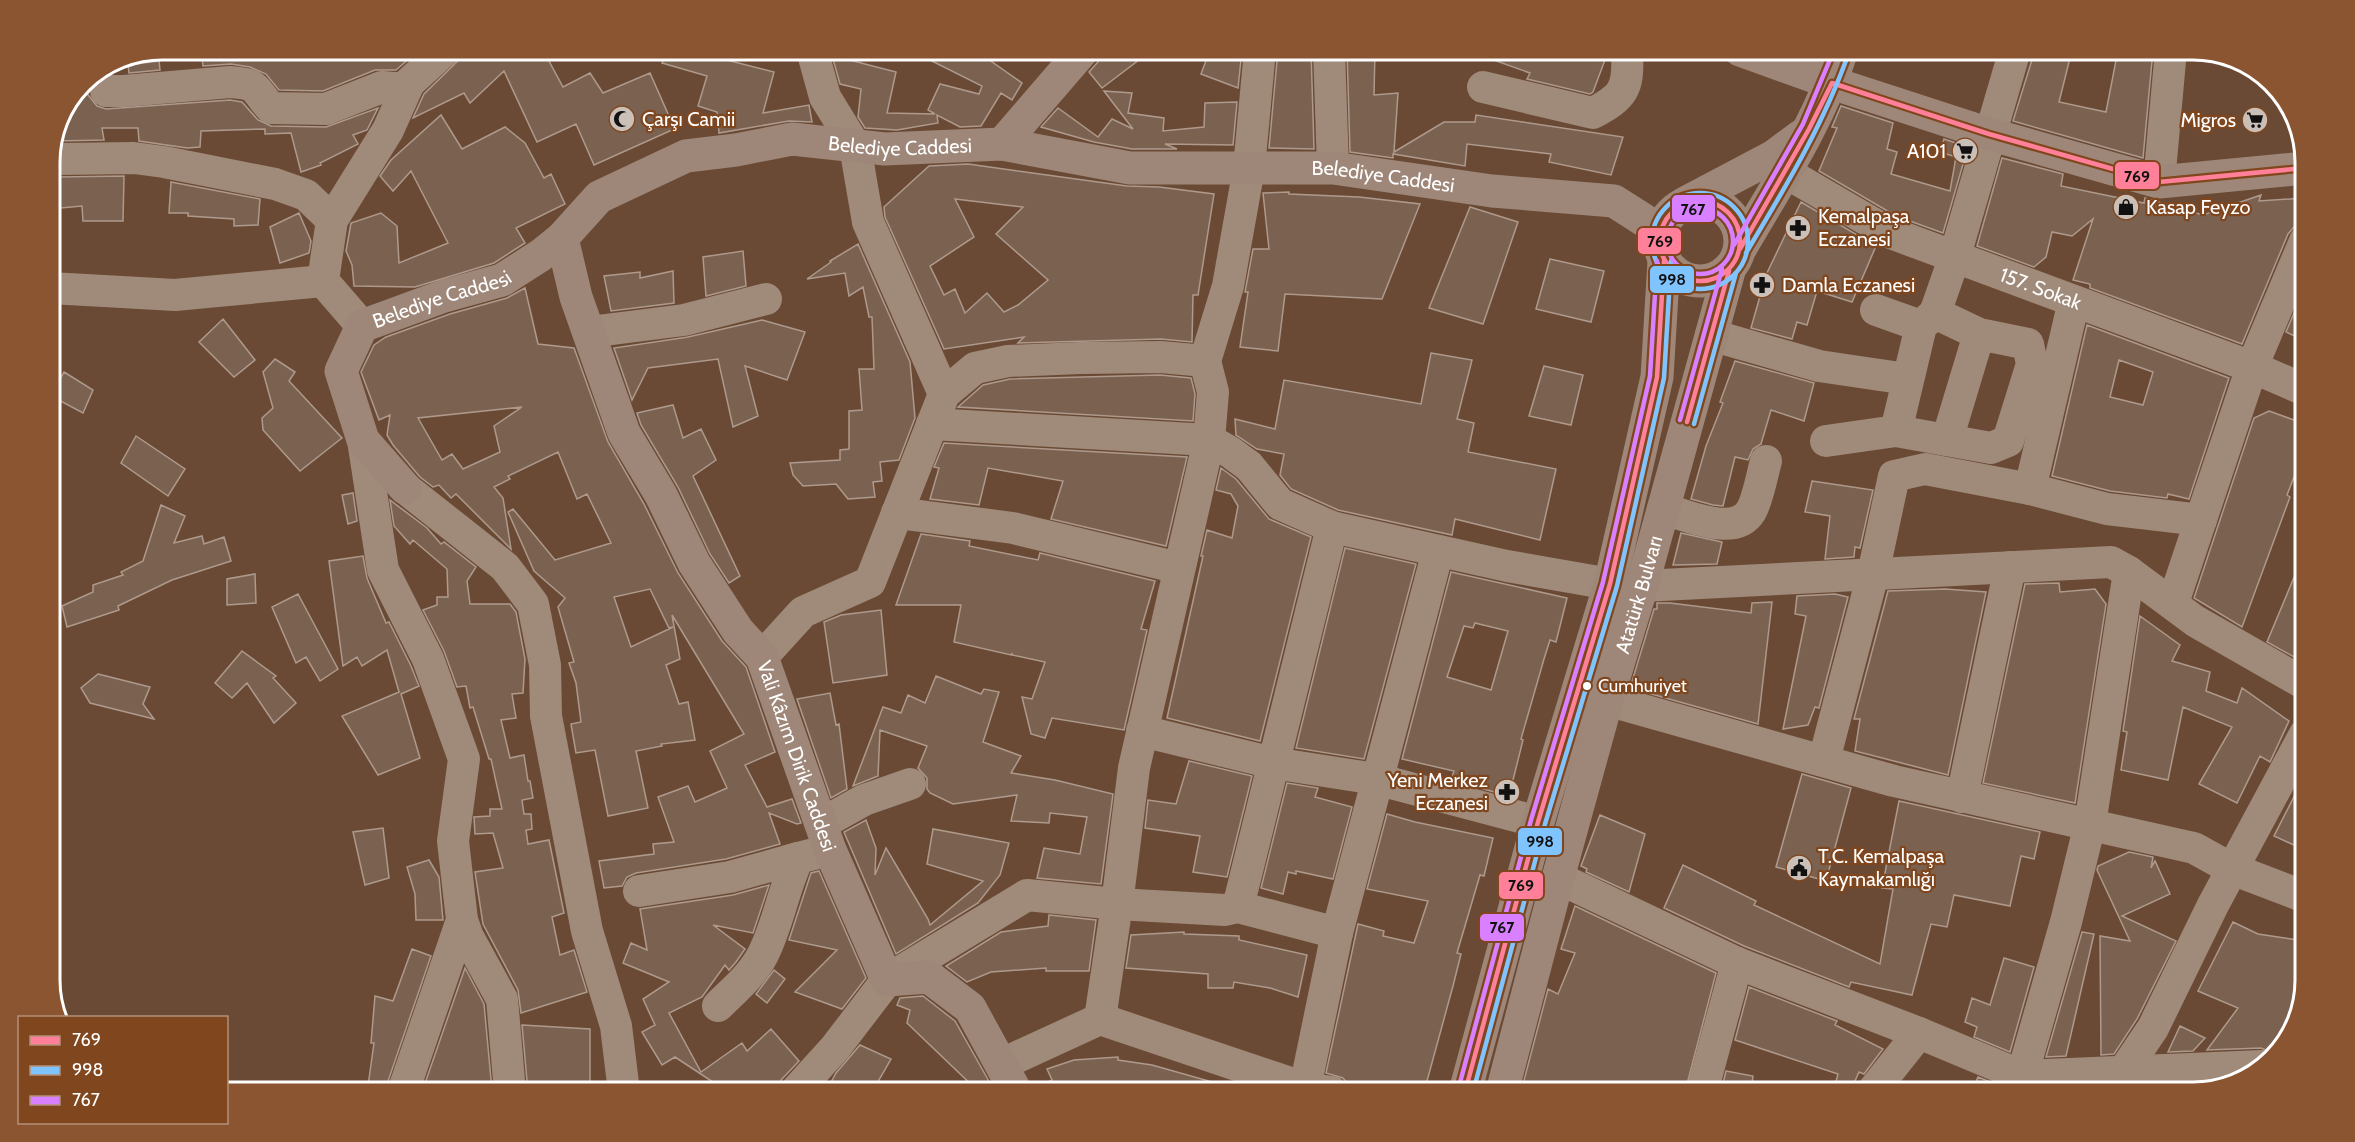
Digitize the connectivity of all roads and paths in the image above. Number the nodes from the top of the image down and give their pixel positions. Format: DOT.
graph roads {
  1 [pos="434,60"];
  2 [pos="812,60"];
  3 [pos="1074,60"];
  4 [pos="1259,60"];
  5 [pos="1329,60"];
  6 [pos="1627,60"];
  7 [pos="1768,60"];
  8 [pos="1839,60"];
  9 [pos="2012,60"];
  10 [pos="2170,60"];
  11 [pos="1832,83"];
  12 [pos="1483,87"];
  13 [pos="406,90"];
  14 [pos="106,91"];
  15 [pos="1809,129"];
  16 [pos="1989,134"];
  17 [pos="1002,144"];
  18 [pos="855,146"];
  19 [pos="60,159"];
  20 [pos="1249,168"];
  21 [pos="1333,168"];
  22 [pos="2295,169"];
  23 [pos="1785,172"];
  24 [pos="2159,182"];
  25 [pos="332,220"];
  26 [pos="1668,233"];
  27 [pos="562,238"];
  28 [pos="1954,259"];
  29 [pos="1734,260"];
  30 [pos="2295,270"];
  31 [pos="323,280"];
  32 [pos="60,289"];
  33 [pos="766,299"];
  34 [pos="2074,301"];
  35 [pos="1876,310"];
  36 [pos="1928,319"];
  37 [pos="362,326"];
  38 [pos="589,332"];
  39 [pos="1979,334"];
  40 [pos="1711,335"];
  41 [pos="1205,361"];
  42 [pos="2252,367"];
  43 [pos="1907,379"];
  44 [pos="2295,386"];
  45 [pos="944,394"];
  46 [pos="932,424"];
  47 [pos="1896,431"];
  48 [pos="363,440"];
  49 [pos="1209,440"];
  50 [pos="1947,440"];
  51 [pos="1826,441"];
  52 [pos="1766,461"];
  53 [pos="405,488"];
  54 [pos="2030,489"];
  55 [pos="1663,509"];
  56 [pos="897,513"];
  57 [pos="2200,520"];
  58 [pos="1332,527"];
  59 [pos="1438,551"];
  60 [pos="2010,567"];
  61 [pos="1179,568"];
  62 [pos="2129,572"];
  63 [pos="1873,574"];
  64 [pos="1610,584"];
  65 [pos="1642,586"];
  66 [pos="2173,603"];
  67 [pos="762,657"];
  68 [pos="2295,678"];
  69 [pos="1607,700"];
  70 [pos="1142,731"];
  71 [pos="2295,754"];
  72 [pos="1824,760"];
  73 [pos="1274,763"];
  74 [pos="1376,779"];
  75 [pos="910,784"];
  76 [pos="1962,797"];
  77 [pos="1538,822"];
  78 [pos="2090,825"];
  79 [pos="826,837"];
  80 [pos="798,858"];
  81 [pos="2232,869"];
  82 [pos="1558,878"];
  83 [pos="639,891"];
  84 [pos="2295,893"];
  85 [pos="1117,904"];
  86 [pos="1238,907"];
  87 [pos="462,920"];
  88 [pos="1337,933"];
  89 [pos="1737,963"];
  90 [pos="886,980"];
  91 [pos="718,1006"];
  92 [pos="1100,1019"];
  93 [pos="1919,1033"];
  94 [pos="2238,1071"];
  95 [pos="2022,1076"];
  96 [pos="1009,1078"];
  97 [pos="406,1082"];
  98 [pos="509,1082"];
  99 [pos="623,1082"];
  100 [pos="804,1082"];
  101 [pos="1293,1082"];
  102 [pos="1319,1082"];
  103 [pos="1468,1082"];
  104 [pos="1505,1082"];
  105 [pos="1705,1082"];
  106 [pos="1880,1082"];
  107 [pos="2121,1082"];
  1 -- 13 [label="street"];
  2 -- 18 [label="street"];
  3 -- 17 [label="main road"];
  4 -- 20 [label="street"];
  5 -- 21 [label="street"];
  6 -- 12 [label="street"];
  7 -- 11 [label="main road"];
  8 -- 11 [label="main road, Atatürk Bulvarı"];
  9 -- 16 [label="street"];
  10 -- 24 [label="street"];
  11 -- 15 [label="main road, Atatürk Bulvarı"];
  11 -- 16 [label="main road"];
  13 -- 14 [label="street"];
  13 -- 25 [label="street"];
  15 -- 23 [label="main road, Atatürk Bulvarı"];
  15 -- 26 [label="main road"];
  16 -- 24 [label="main road"];
  16 -- 28 [label="street"];
  17 -- 18 [label="main road, Belediye Caddesi"];
  17 -- 20 [label="main road, Belediye Caddesi"];
  18 -- 27 [label="main road, Belediye Caddesi"];
  18 -- 45 [label="street"];
  19 -- 25 [label="street"];
  20 -- 21 [label="main road, Belediye Caddesi"];
  20 -- 41 [label="street"];
  21 -- 26 [label="main road, Belediye Caddesi"];
  22 -- 24 [label="main road"];
  23 -- 28 [label="street, 157. Sokak"];
  23 -- 29 [label="main road, Atatürk Bulvarı"];
  25 -- 31 [label="street"];
  26 -- 29 [label="main road, Belediye Caddesi"];
  26 -- 29 [label="main road"];
  26 -- 64 [label="main road, Atatürk Bulvarı"];
  27 -- 37 [label="main road, Belediye Caddesi"];
  27 -- 38 [label="main road, Vali Kâzım Dirik Caddesi"];
  28 -- 34 [label="street, 157. Sokak"];
  28 -- 36 [label="street"];
  29 -- 40 [label="main road, Atatürk Bulvarı"];
  30 -- 42 [label="street"];
  31 -- 32 [label="street"];
  31 -- 37 [label="street"];
  33 -- 38 [label="street"];
  34 -- 42 [label="street, 157. Sokak"];
  34 -- 54 [label="street"];
  35 -- 36 [label="street"];
  36 -- 39 [label="street"];
  36 -- 43 [label="street"];
  37 -- 48 [label="main road, Belediye Caddesi"];
  38 -- 67 [label="main road, Vali Kâzım Dirik Caddesi"];
  39 -- 50 [label="street"];
  39 -- 50 [label="street"];
  40 -- 43 [label="street"];
  40 -- 55 [label="main road, Atatürk Bulvarı"];
  41 -- 45 [label="street"];
  41 -- 49 [label="street"];
  42 -- 44 [label="street, 157. Sokak"];
  42 -- 57 [label="street"];
  43 -- 47 [label="street"];
  45 -- 46 [label="street"];
  46 -- 49 [label="street"];
  46 -- 56 [label="street"];
  47 -- 50 [label="street"];
  47 -- 51 [label="street"];
  48 -- 53 [label="main road, Belediye Caddesi"];
  48 -- 87 [label="street"];
  49 -- 58 [label="street"];
  49 -- 61 [label="street"];
  52 -- 55 [label="street"];
  53 -- 99 [label="street"];
  54 -- 57 [label="street"];
  54 -- 63 [label="street"];
  55 -- 65 [label="main road, Atatürk Bulvarı"];
  56 -- 61 [label="street"];
  56 -- 67 [label="street"];
  57 -- 66 [label="street"];
  58 -- 59 [label="street"];
  58 -- 73 [label="street"];
  59 -- 64 [label="street"];
  59 -- 74 [label="street"];
  60 -- 62 [label="street"];
  60 -- 63 [label="street"];
  60 -- 76 [label="street"];
  61 -- 70 [label="street"];
  62 -- 66 [label="street"];
  62 -- 78 [label="street"];
  63 -- 65 [label="street"];
  63 -- 72 [label="street"];
  64 -- 65 [label="street"];
  64 -- 77 [label="main road, Atatürk Bulvarı"];
  65 -- 69 [label="main road, Atatürk Bulvarı"];
  66 -- 68 [label="street"];
  67 -- 79 [label="main road, Vali Kâzım Dirik Caddesi"];
  69 -- 72 [label="street"];
  69 -- 82 [label="main road, Atatürk Bulvarı"];
  70 -- 73 [label="street"];
  70 -- 85 [label="street"];
  71 -- 81 [label="street"];
  72 -- 76 [label="street"];
  73 -- 74 [label="street"];
  73 -- 86 [label="street"];
  74 -- 77 [label="street"];
  74 -- 88 [label="street"];
  75 -- 79 [label="street"];
  76 -- 78 [label="street"];
  77 -- 103 [label="main road, Atatürk Bulvarı"];
  78 -- 81 [label="street"];
  78 -- 95 [label="street"];
  79 -- 80 [label="street"];
  79 -- 90 [label="main road, Vali Kâzım Dirik Caddesi"];
  80 -- 83 [label="street"];
  80 -- 91 [label="street"];
  81 -- 84 [label="street"];
  81 -- 107 [label="street"];
  82 -- 89 [label="street"];
  82 -- 104 [label="main road, Atatürk Bulvarı"];
  85 -- 86 [label="street"];
  85 -- 90 [label="street"];
  85 -- 92 [label="street"];
  86 -- 88 [label="street"];
  87 -- 97 [label="street"];
  87 -- 98 [label="street"];
  88 -- 102 [label="street"];
  89 -- 93 [label="street"];
  89 -- 105 [label="street"];
  90 -- 96 [label="main road"];
  90 -- 100 [label="street"];
  92 -- 96 [label="street"];
  92 -- 101 [label="street"];
  93 -- 95 [label="street"];
  93 -- 106 [label="street"];
  94 -- 107 [label="street"];
  95 -- 107 [label="street"];
}
